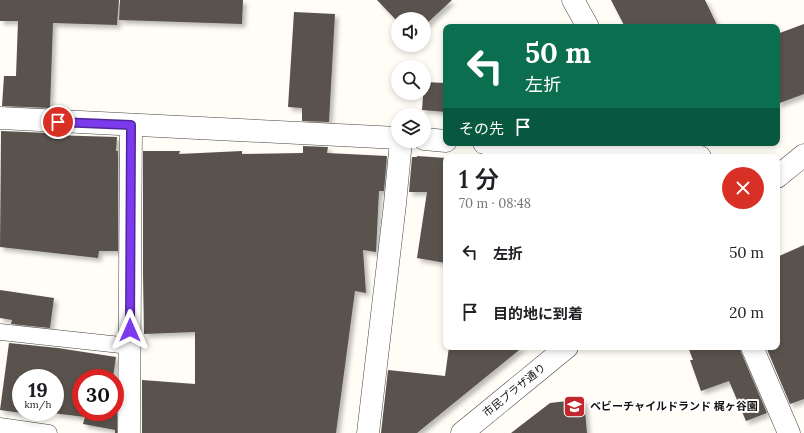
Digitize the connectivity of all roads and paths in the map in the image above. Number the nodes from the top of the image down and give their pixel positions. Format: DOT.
graph roads {
  1 [pos="573,0"];
  2 [pos="586,24"];
  3 [pos="0,118"];
  4 [pos="131,125"];
  5 [pos="391,138"];
  6 [pos="431,140"];
  7 [pos="443,141"];
  8 [pos="550,146"];
  9 [pos="400,148"];
  10 [pos="660,151"];
  11 [pos="680,154"];
  12 [pos="804,155"];
  13 [pos="780,171"];
  14 [pos="0,332"];
  15 [pos="130,346"];
  16 [pos="563,350"];
  17 [pos="753,350"];
  18 [pos="0,426"];
  19 [pos="49,433"];
  20 [pos="129,433"];
  21 [pos="368,433"];
  22 [pos="462,433"];
  23 [pos="789,433"];
  1 -- 2 [label="street"];
  3 -- 4 [label="street"];
  4 -- 5 [label="street"];
  4 -- 15 [label="street"];
  6 -- 7 [label="street"];
  8 -- 10 [label="street"];
  9 -- 21 [label="street"];
  10 -- 11 [label="street"];
  12 -- 13 [label="street"];
  14 -- 15 [label="lane"];
  15 -- 20 [label="street"];
  16 -- 22 [label="street, 市民プラザ通り"];
  17 -- 23 [label="street"];
  18 -- 19 [label="lane"];
}
